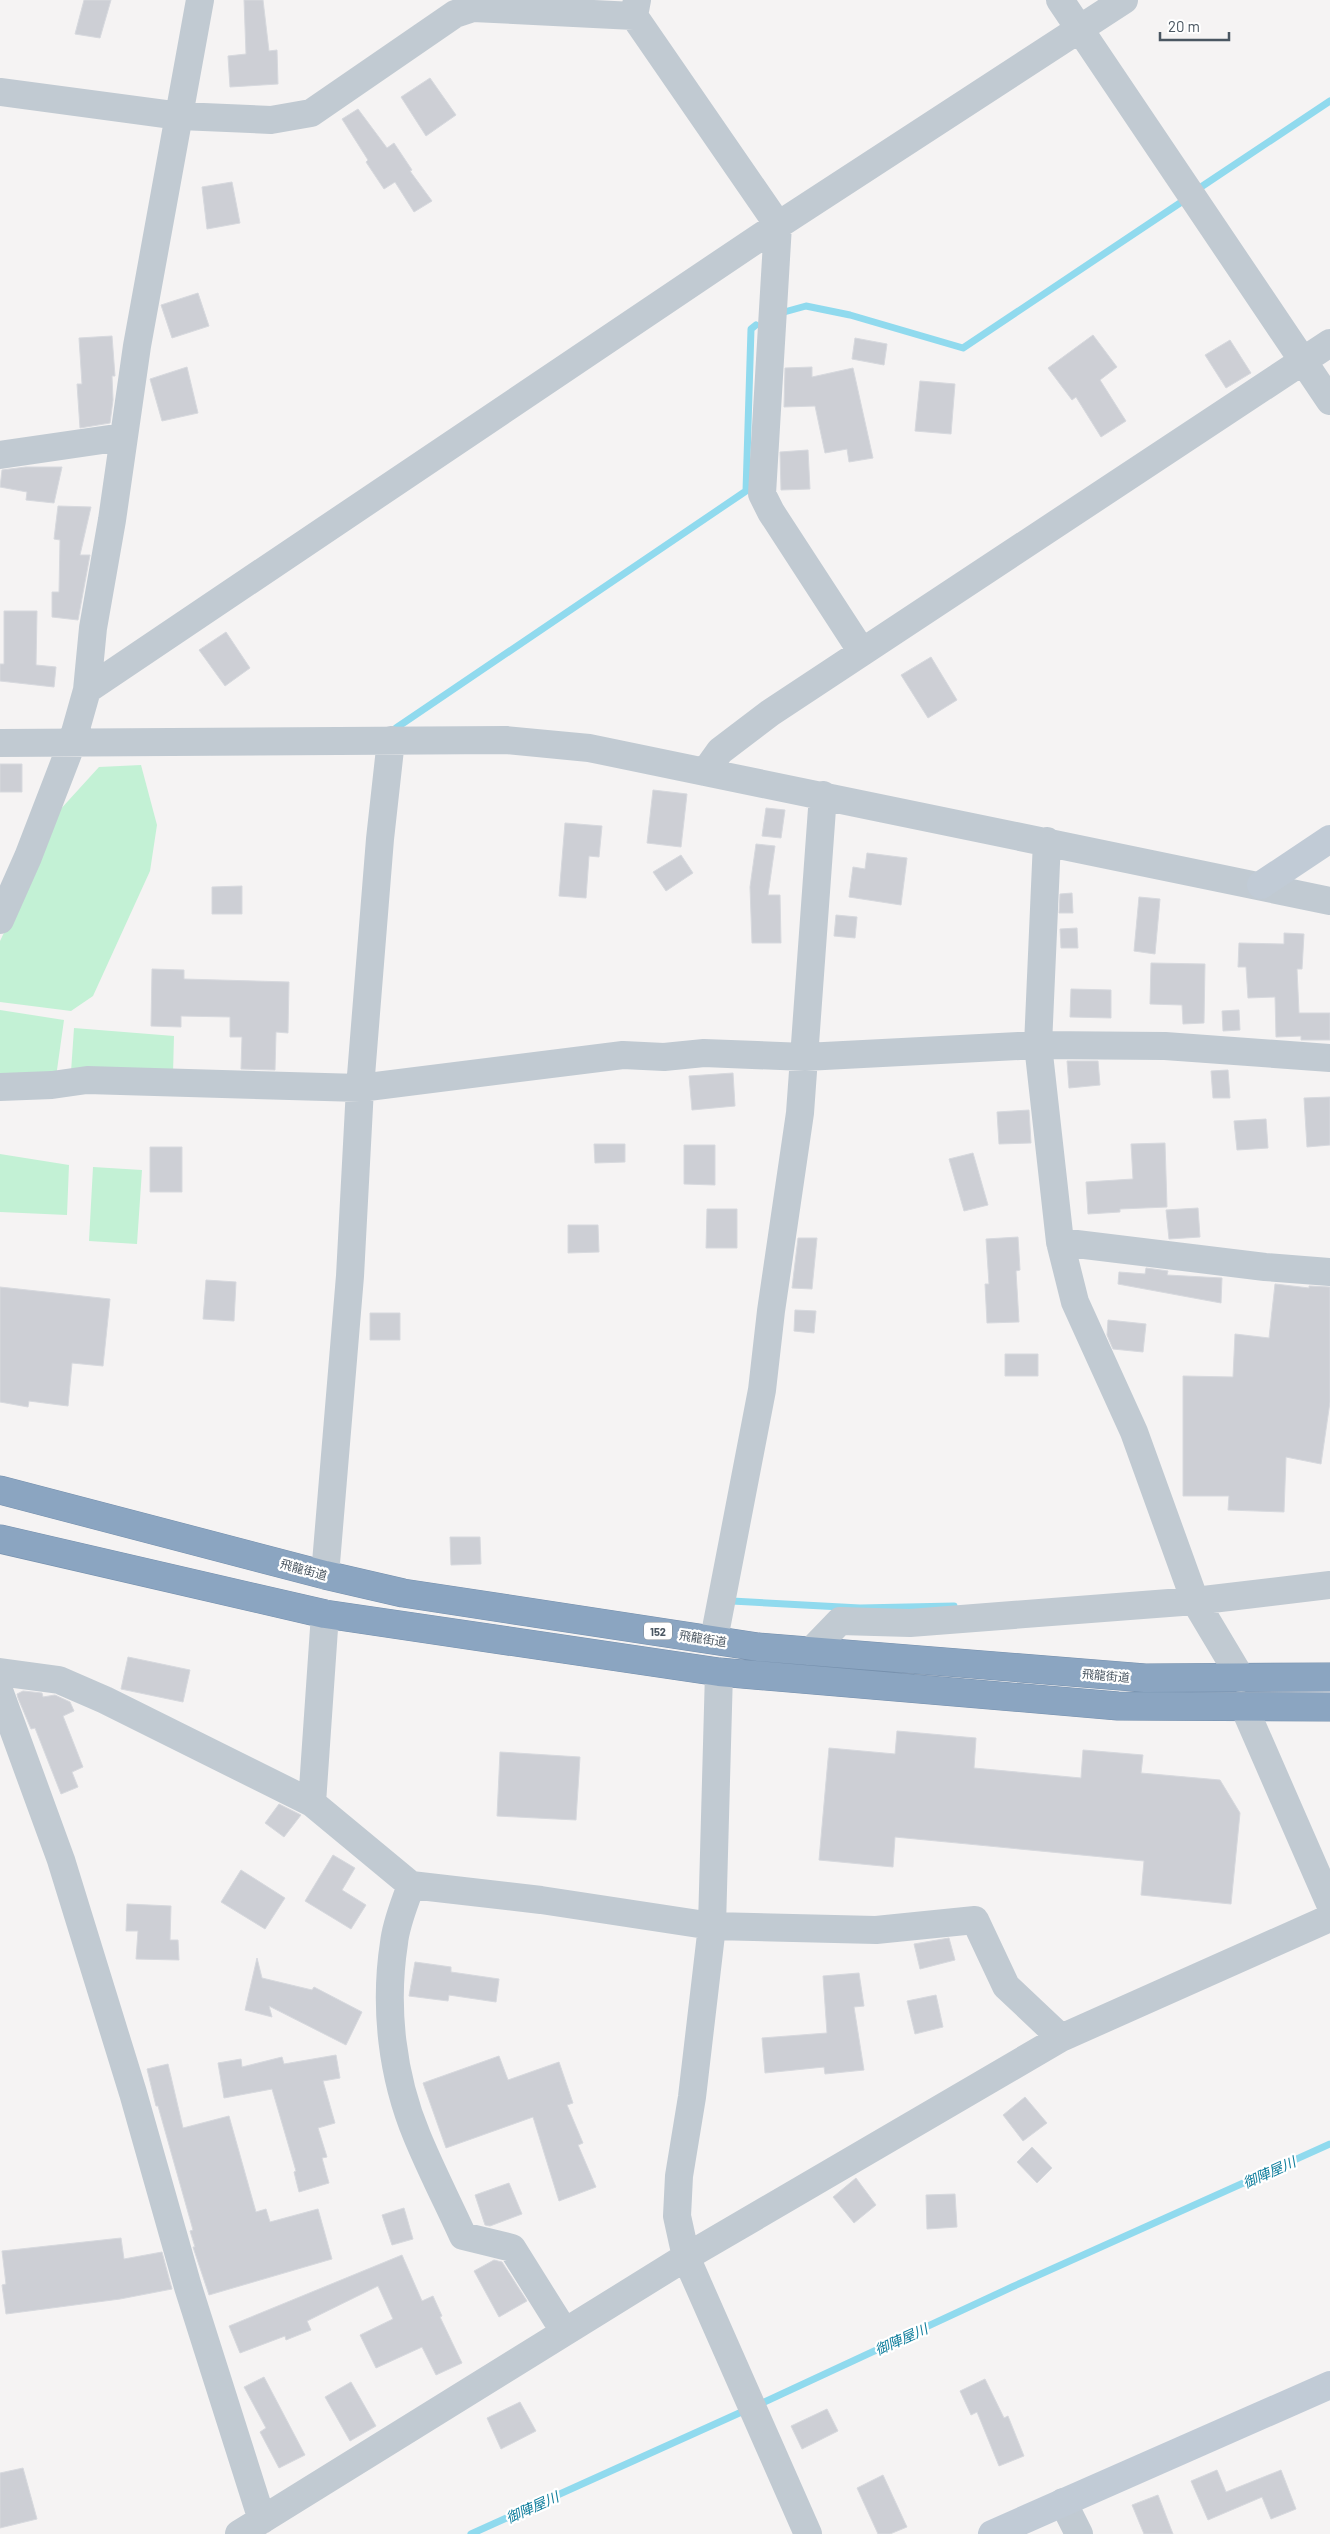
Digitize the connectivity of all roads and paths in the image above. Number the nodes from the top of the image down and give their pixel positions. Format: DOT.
graph roads {
  1 [pos="200,0"];
  2 [pos="1060,0"];
  3 [pos="1124,0"];
  4 [pos="636,8"];
  5 [pos="1080,29"];
  6 [pos="0,92"];
  7 [pos="180,116"];
  8 [pos="778,225"];
  9 [pos="1330,343"];
  10 [pos="1303,361"];
  11 [pos="1330,401"];
  12 [pos="123,437"];
  13 [pos="0,455"];
  14 [pos="862,652"];
  15 [pos="87,690"];
  16 [pos="391,740"];
  17 [pos="0,743"];
  18 [pos="72,743"];
  19 [pos="705,772"];
  20 [pos="824,795"];
  21 [pos="1330,839"];
  22 [pos="1047,841"];
  23 [pos="1261,885"];
  24 [pos="1330,901"];
  25 [pos="0,920"];
  26 [pos="1038,1045"];
  27 [pos="805,1056"];
  28 [pos="1330,1058"];
  29 [pos="0,1087"];
  30 [pos="360,1088"];
  31 [pos="1060,1242"];
  32 [pos="1330,1272"];
  33 [pos="0,1490"];
  34 [pos="0,1539"];
  35 [pos="325,1575"];
  36 [pos="1330,1585"];
  37 [pos="1196,1601"];
  38 [pos="325,1614"];
  39 [pos="714,1639"];
  40 [pos="811,1651"];
  41 [pos="0,1672"];
  42 [pos="719,1672"];
  43 [pos="1330,1677"];
  44 [pos="1241,1678"];
  45 [pos="0,1693"];
  46 [pos="1244,1707"];
  47 [pos="1330,1707"];
  48 [pos="312,1803"];
  49 [pos="411,1885"];
  50 [pos="1330,1904"];
  51 [pos="1330,1918"];
  52 [pos="712,1926"];
  53 [pos="1061,2038"];
  54 [pos="686,2257"];
  55 [pos="564,2331"];
  56 [pos="1330,2385"];
  57 [pos="1063,2502"];
  58 [pos="262,2520"];
  59 [pos="239,2534"];
  60 [pos="808,2534"];
  61 [pos="992,2534"];
  62 [pos="1079,2534"];
  1 -- 7 [label="street"];
  2 -- 5 [label="street"];
  3 -- 5 [label="street"];
  4 -- 7 [label="street"];
  4 -- 8 [label="street"];
  5 -- 8 [label="street"];
  5 -- 10 [label="street"];
  6 -- 7 [label="street"];
  7 -- 12 [label="street"];
  8 -- 14 [label="street"];
  8 -- 15 [label="street"];
  9 -- 10 [label="street"];
  10 -- 11 [label="street"];
  10 -- 14 [label="street"];
  12 -- 13 [label="street"];
  12 -- 15 [label="street"];
  14 -- 19 [label="street"];
  15 -- 18 [label="street"];
  16 -- 18 [label="street"];
  16 -- 19 [label="street"];
  16 -- 30 [label="street"];
  17 -- 18 [label="street"];
  18 -- 25 [label="street"];
  19 -- 20 [label="street"];
  20 -- 22 [label="street"];
  20 -- 27 [label="street"];
  21 -- 23 [label="street"];
  22 -- 23 [label="street"];
  22 -- 26 [label="street"];
  23 -- 24 [label="street"];
  26 -- 27 [label="street"];
  26 -- 28 [label="street"];
  26 -- 31 [label="street"];
  27 -- 30 [label="street"];
  27 -- 39 [label="street"];
  29 -- 30 [label="street"];
  30 -- 35 [label="street"];
  31 -- 32 [label="street"];
  31 -- 37 [label="street"];
  33 -- 35 [label="highway, 飛龍街道 / 152"];
  34 -- 38 [label="highway"];
  35 -- 39 [label="highway, 飛龍街道 / 152"];
  36 -- 37 [label="street"];
  37 -- 40 [label="street"];
  37 -- 44 [label="street"];
  38 -- 42 [label="highway"];
  38 -- 48 [label="street"];
  39 -- 40 [label="highway, 飛龍街道 / 152"];
  40 -- 44 [label="highway, 飛龍街道 / 152"];
  41 -- 48 [label="street"];
  42 -- 46 [label="highway"];
  42 -- 52 [label="street"];
  43 -- 44 [label="highway, 飛龍街道 / 152"];
  45 -- 58 [label="street"];
  46 -- 47 [label="highway"];
  46 -- 50 [label="street"];
  48 -- 49 [label="street"];
  49 -- 52 [label="street"];
  49 -- 55 [label="street"];
  51 -- 53 [label="street"];
  52 -- 53 [label="street"];
  52 -- 54 [label="street"];
  53 -- 54 [label="street"];
  54 -- 55 [label="street"];
  54 -- 60 [label="street"];
  55 -- 58 [label="street"];
  56 -- 57 [label="street"];
  57 -- 61 [label="street"];
  57 -- 62 [label="street"];
  58 -- 59 [label="street"];
}
